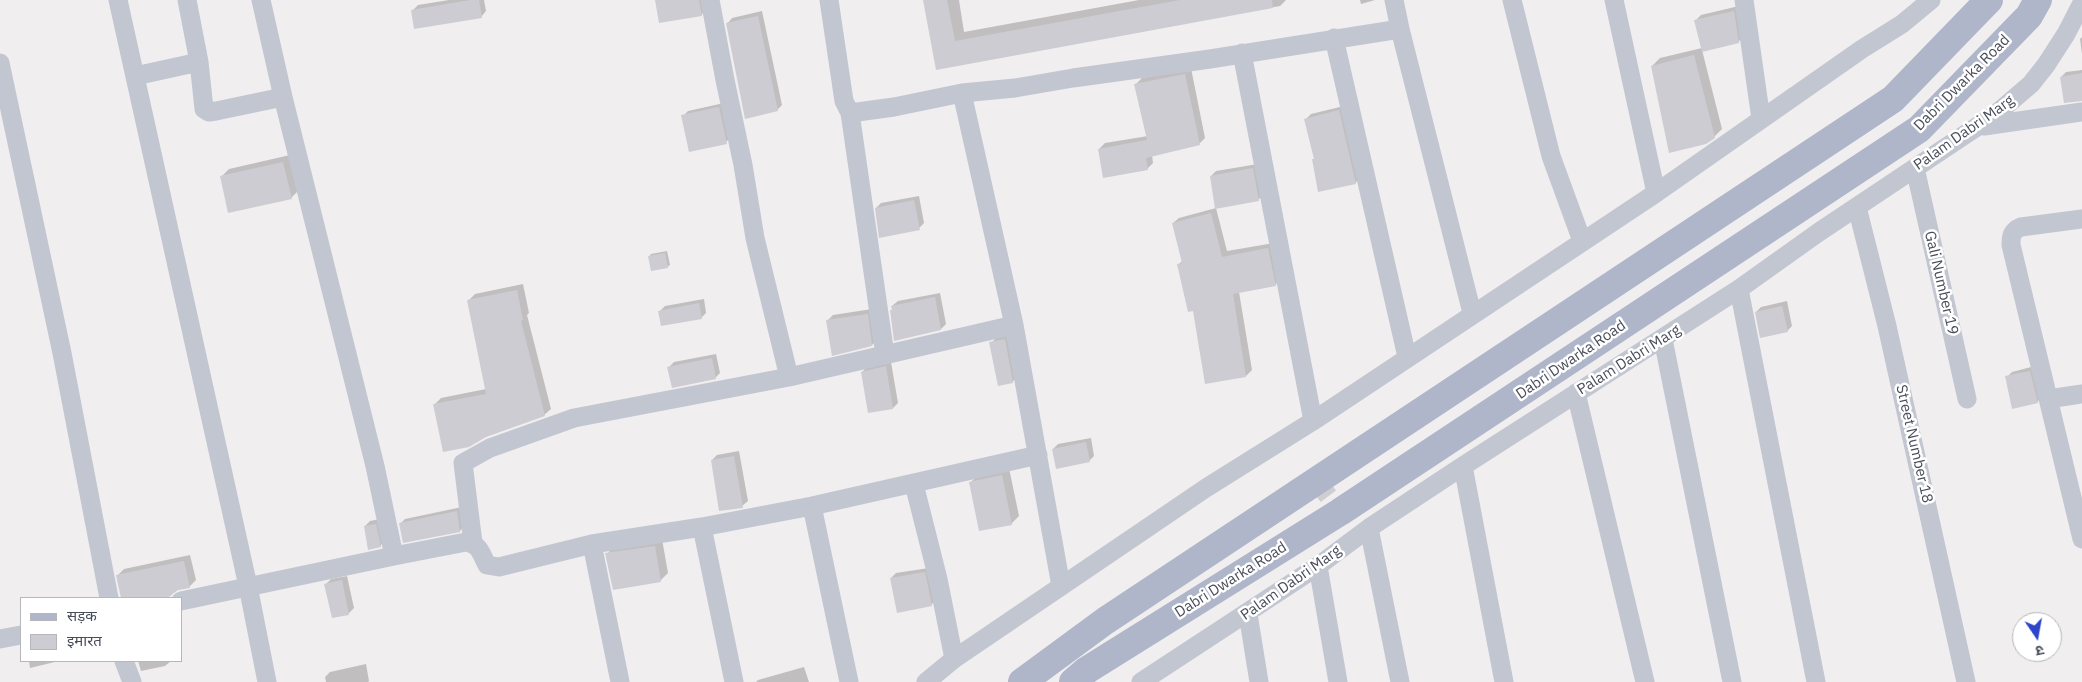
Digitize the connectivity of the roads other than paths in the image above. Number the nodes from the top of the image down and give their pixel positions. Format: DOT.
graph roads {
  1 [pos="118,0"];
  2 [pos="187,0"];
  3 [pos="262,0"];
  4 [pos="710,0"];
  5 [pos="829,0"];
  6 [pos="1394,0"];
  7 [pos="1512,0"];
  8 [pos="1614,0"];
  9 [pos="1744,0"];
  10 [pos="1932,0"];
  11 [pos="1989,0"];
  12 [pos="2038,0"];
  13 [pos="2082,3"];
  14 [pos="1400,28"];
  15 [pos="1334,38"];
  16 [pos="1242,53"];
  17 [pos="199,62"];
  18 [pos="0,63"];
  19 [pos="135,76"];
  20 [pos="962,92"];
  21 [pos="283,97"];
  22 [pos="2082,112"];
  23 [pos="850,113"];
  24 [pos="1761,119"];
  25 [pos="1978,127"];
  26 [pos="1915,168"];
  27 [pos="1656,193"];
  28 [pos="1857,207"];
  29 [pos="2082,219"];
  30 [pos="1582,241"];
  31 [pos="1739,289"];
  32 [pos="1472,313"];
  33 [pos="1014,325"];
  34 [pos="1663,339"];
  35 [pos="885,355"];
  36 [pos="1407,357"];
  37 [pos="789,377"];
  38 [pos="1576,393"];
  39 [pos="2082,394"];
  40 [pos="1967,399"];
  41 [pos="2048,399"];
  42 [pos="1313,420"];
  43 [pos="1038,455"];
  44 [pos="1463,466"];
  45 [pos="914,484"];
  46 [pos="812,506"];
  47 [pos="702,527"];
  48 [pos="1369,528"];
  49 [pos="2082,539"];
  50 [pos="473,543"];
  51 [pos="592,544"];
  52 [pos="394,556"];
  53 [pos="1318,566"];
  54 [pos="248,586"];
  55 [pos="1061,586"];
  56 [pos="110,597"];
  57 [pos="182,602"];
  58 [pos="1248,614"];
  59 [pos="20,635"];
  60 [pos="0,639"];
  61 [pos="954,659"];
  62 [pos="124,662"];
  63 [pos="132,682"];
  64 [pos="266,682"];
  65 [pos="620,682"];
  66 [pos="734,682"];
  67 [pos="849,682"];
  68 [pos="926,682"];
  69 [pos="1022,682"];
  70 [pos="1072,682"];
  71 [pos="1141,682"];
  72 [pos="1259,682"];
  73 [pos="1338,682"];
  74 [pos="1400,682"];
  75 [pos="1504,682"];
  76 [pos="1645,682"];
  77 [pos="1732,682"];
  78 [pos="1816,682"];
  79 [pos="1966,682"];
  1 -- 19 [label="street"];
  2 -- 17 [label="street"];
  3 -- 21 [label="street"];
  4 -- 37 [label="street"];
  5 -- 23 [label="street"];
  6 -- 14 [label="street"];
  7 -- 30 [label="street"];
  8 -- 27 [label="street"];
  9 -- 24 [label="street"];
  10 -- 24 [label="street"];
  11 -- 69 [label="main road"];
  12 -- 70 [label="main road, Dabri Dwarka Road"];
  13 -- 25 [label="street, Palam Dabri Marg"];
  14 -- 15 [label="street"];
  14 -- 32 [label="street"];
  15 -- 16 [label="street"];
  15 -- 36 [label="street"];
  16 -- 20 [label="street"];
  16 -- 42 [label="street"];
  17 -- 19 [label="street"];
  17 -- 21 [label="street"];
  18 -- 56 [label="street"];
  19 -- 54 [label="street"];
  20 -- 23 [label="street"];
  20 -- 33 [label="street"];
  21 -- 52 [label="street"];
  22 -- 25 [label="street"];
  23 -- 35 [label="street"];
  24 -- 27 [label="street"];
  25 -- 26 [label="street, Palam Dabri Marg"];
  26 -- 28 [label="street, Palam Dabri Marg"];
  26 -- 40 [label="street, Gali Number 19"];
  27 -- 30 [label="street"];
  28 -- 31 [label="street, Palam Dabri Marg"];
  28 -- 79 [label="street, Street Number 18"];
  29 -- 41 [label="street"];
  30 -- 32 [label="street"];
  31 -- 34 [label="street, Palam Dabri Marg"];
  31 -- 78 [label="street"];
  32 -- 36 [label="street"];
  33 -- 35 [label="street"];
  33 -- 43 [label="street"];
  34 -- 38 [label="street, Palam Dabri Marg"];
  34 -- 77 [label="street"];
  35 -- 37 [label="street"];
  36 -- 42 [label="street"];
  37 -- 50 [label="street"];
  38 -- 44 [label="street, Palam Dabri Marg"];
  38 -- 76 [label="street"];
  39 -- 41 [label="street"];
  41 -- 49 [label="street"];
  42 -- 55 [label="street"];
  43 -- 45 [label="street"];
  43 -- 55 [label="street"];
  44 -- 48 [label="street, Palam Dabri Marg"];
  44 -- 75 [label="street"];
  45 -- 46 [label="street"];
  45 -- 61 [label="street"];
  46 -- 47 [label="street"];
  46 -- 67 [label="street"];
  47 -- 51 [label="street"];
  47 -- 66 [label="street"];
  48 -- 53 [label="street, Palam Dabri Marg"];
  48 -- 74 [label="street"];
  50 -- 51 [label="street"];
  50 -- 52 [label="street"];
  51 -- 65 [label="street"];
  52 -- 54 [label="street"];
  53 -- 58 [label="street, Palam Dabri Marg"];
  53 -- 73 [label="street"];
  54 -- 57 [label="street"];
  54 -- 64 [label="street"];
  55 -- 61 [label="street"];
  58 -- 71 [label="street, Palam Dabri Marg"];
  58 -- 72 [label="street"];
  59 -- 60 [label="street"];
  61 -- 68 [label="street"];
  62 -- 63 [label="street"];
}
